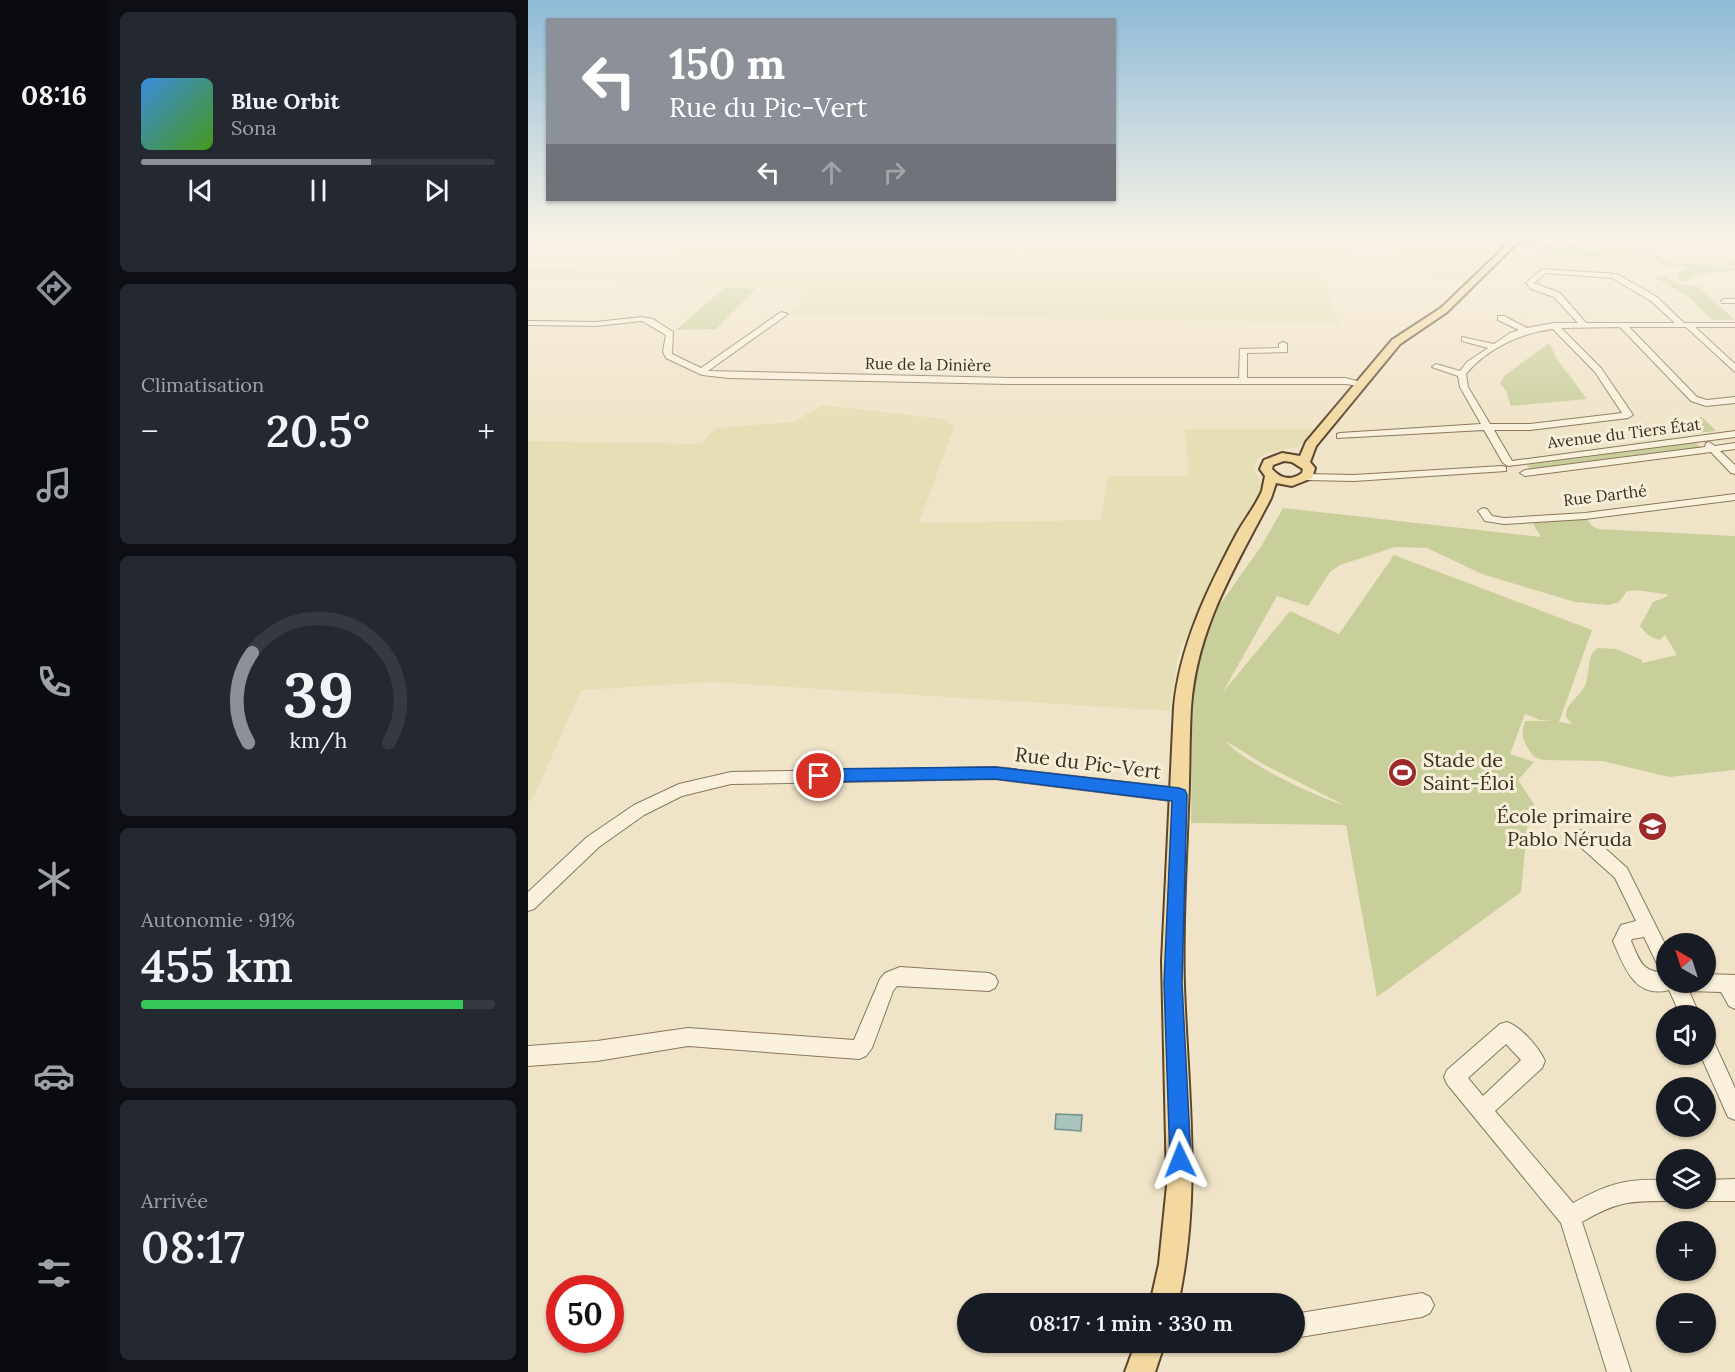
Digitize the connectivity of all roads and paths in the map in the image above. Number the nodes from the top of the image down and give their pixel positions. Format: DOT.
graph roads {
  1 [pos="1451,303"];
  2 [pos="1564,303"];
  3 [pos="1659,303"];
  4 [pos="784,314"];
  5 [pos="1501,318"];
  6 [pos="528,323"];
  7 [pos="1621,324"];
  8 [pos="1554,325"];
  9 [pos="1584,325"];
  10 [pos="1685,325"];
  11 [pos="1735,325"];
  12 [pos="1525,330"];
  13 [pos="1465,339"];
  14 [pos="1283,344"];
  15 [pos="1494,347"];
  16 [pos="1436,367"];
  17 [pos="1735,369"];
  18 [pos="702,371"];
  19 [pos="1462,374"];
  20 [pos="1243,381"];
  21 [pos="1361,383"];
  22 [pos="1735,400"];
  23 [pos="1487,428"];
  24 [pos="1735,434"];
  25 [pos="1340,436"];
  26 [pos="1701,438"];
  27 [pos="1310,444"];
  28 [pos="1735,446"];
  29 [pos="1714,449"];
  30 [pos="1286,457"];
  31 [pos="1509,465"];
  32 [pos="1306,469"];
  33 [pos="1735,471"];
  34 [pos="1524,473"];
  35 [pos="1271,476"];
  36 [pos="1287,482"];
  37 [pos="1735,497"];
  38 [pos="1266,499"];
  39 [pos="1483,511"];
  40 [pos="1179,795"];
  41 [pos="1581,837"];
  42 [pos="528,903"];
  43 [pos="1650,928"];
  44 [pos="1656,942"];
  45 [pos="989,982"];
  46 [pos="1656,982"];
  47 [pos="1716,986"];
  48 [pos="1732,989"];
  49 [pos="528,1056"];
  50 [pos="1714,1065"];
  51 [pos="1482,1110"];
  52 [pos="1735,1110"];
  53 [pos="1656,1190"];
  54 [pos="1716,1190"];
  55 [pos="1735,1190"];
  56 [pos="1570,1217"];
  57 [pos="1167,1293"];
  58 [pos="1422,1305"];
  59 [pos="1305,1324"];
  60 [pos="1147,1353"];
  61 [pos="1140,1372"];
  62 [pos="1619,1372"];
  1 -- 21 [label="main road"];
  2 -- 9 [label="street"];
  3 -- 10 [label="street"];
  4 -- 18 [label="street"];
  5 -- 12 [label="street"];
  6 -- 18 [label="street, Rue de la Dinière"];
  7 -- 9 [label="street"];
  7 -- 10 [label="street"];
  7 -- 22 [label="street"];
  8 -- 9 [label="street"];
  8 -- 12 [label="street"];
  8 -- 23 [label="street"];
  10 -- 11 [label="street"];
  10 -- 17 [label="street"];
  12 -- 15 [label="street"];
  13 -- 15 [label="street"];
  14 -- 20 [label="street"];
  15 -- 19 [label="street"];
  16 -- 19 [label="street"];
  18 -- 20 [label="street, Rue de la Dinière"];
  19 -- 23 [label="street"];
  20 -- 21 [label="street, Rue de la Dinière"];
  21 -- 27 [label="main road"];
  23 -- 25 [label="street"];
  23 -- 31 [label="street"];
  24 -- 26 [label="street, Avenue du Tiers État"];
  26 -- 29 [label="street"];
  26 -- 31 [label="street, Avenue du Tiers État"];
  27 -- 30 [label="main road"];
  27 -- 32 [label="main road"];
  28 -- 29 [label="street, Avenue du Tiers État"];
  29 -- 33 [label="street"];
  29 -- 34 [label="street, Avenue du Tiers État"];
  30 -- 32 [label="main road"];
  30 -- 35 [label="main road"];
  31 -- 32 [label="street, Avenue du Tiers État"];
  31 -- 34 [label="street"];
  31 -- 34 [label="street, Avenue du Tiers État"];
  32 -- 36 [label="main road"];
  35 -- 36 [label="main road"];
  35 -- 38 [label="main road"];
  36 -- 38 [label="main road"];
  37 -- 39 [label="street, Rue Darthé"];
  38 -- 40 [label="main road"];
  40 -- 42 [label="street, Rue du Pic-Vert"];
  40 -- 57 [label="main road"];
  41 -- 43 [label="street"];
  43 -- 44 [label="street"];
  43 -- 46 [label="street"];
  45 -- 49 [label="street"];
  47 -- 48 [label="street"];
  50 -- 52 [label="street"];
  51 -- 51 [label="street"];
  51 -- 56 [label="street"];
  53 -- 56 [label="street"];
  54 -- 55 [label="street"];
  56 -- 62 [label="street"];
  58 -- 59 [label="street"];
  60 -- 61 [label="main road"];
}
